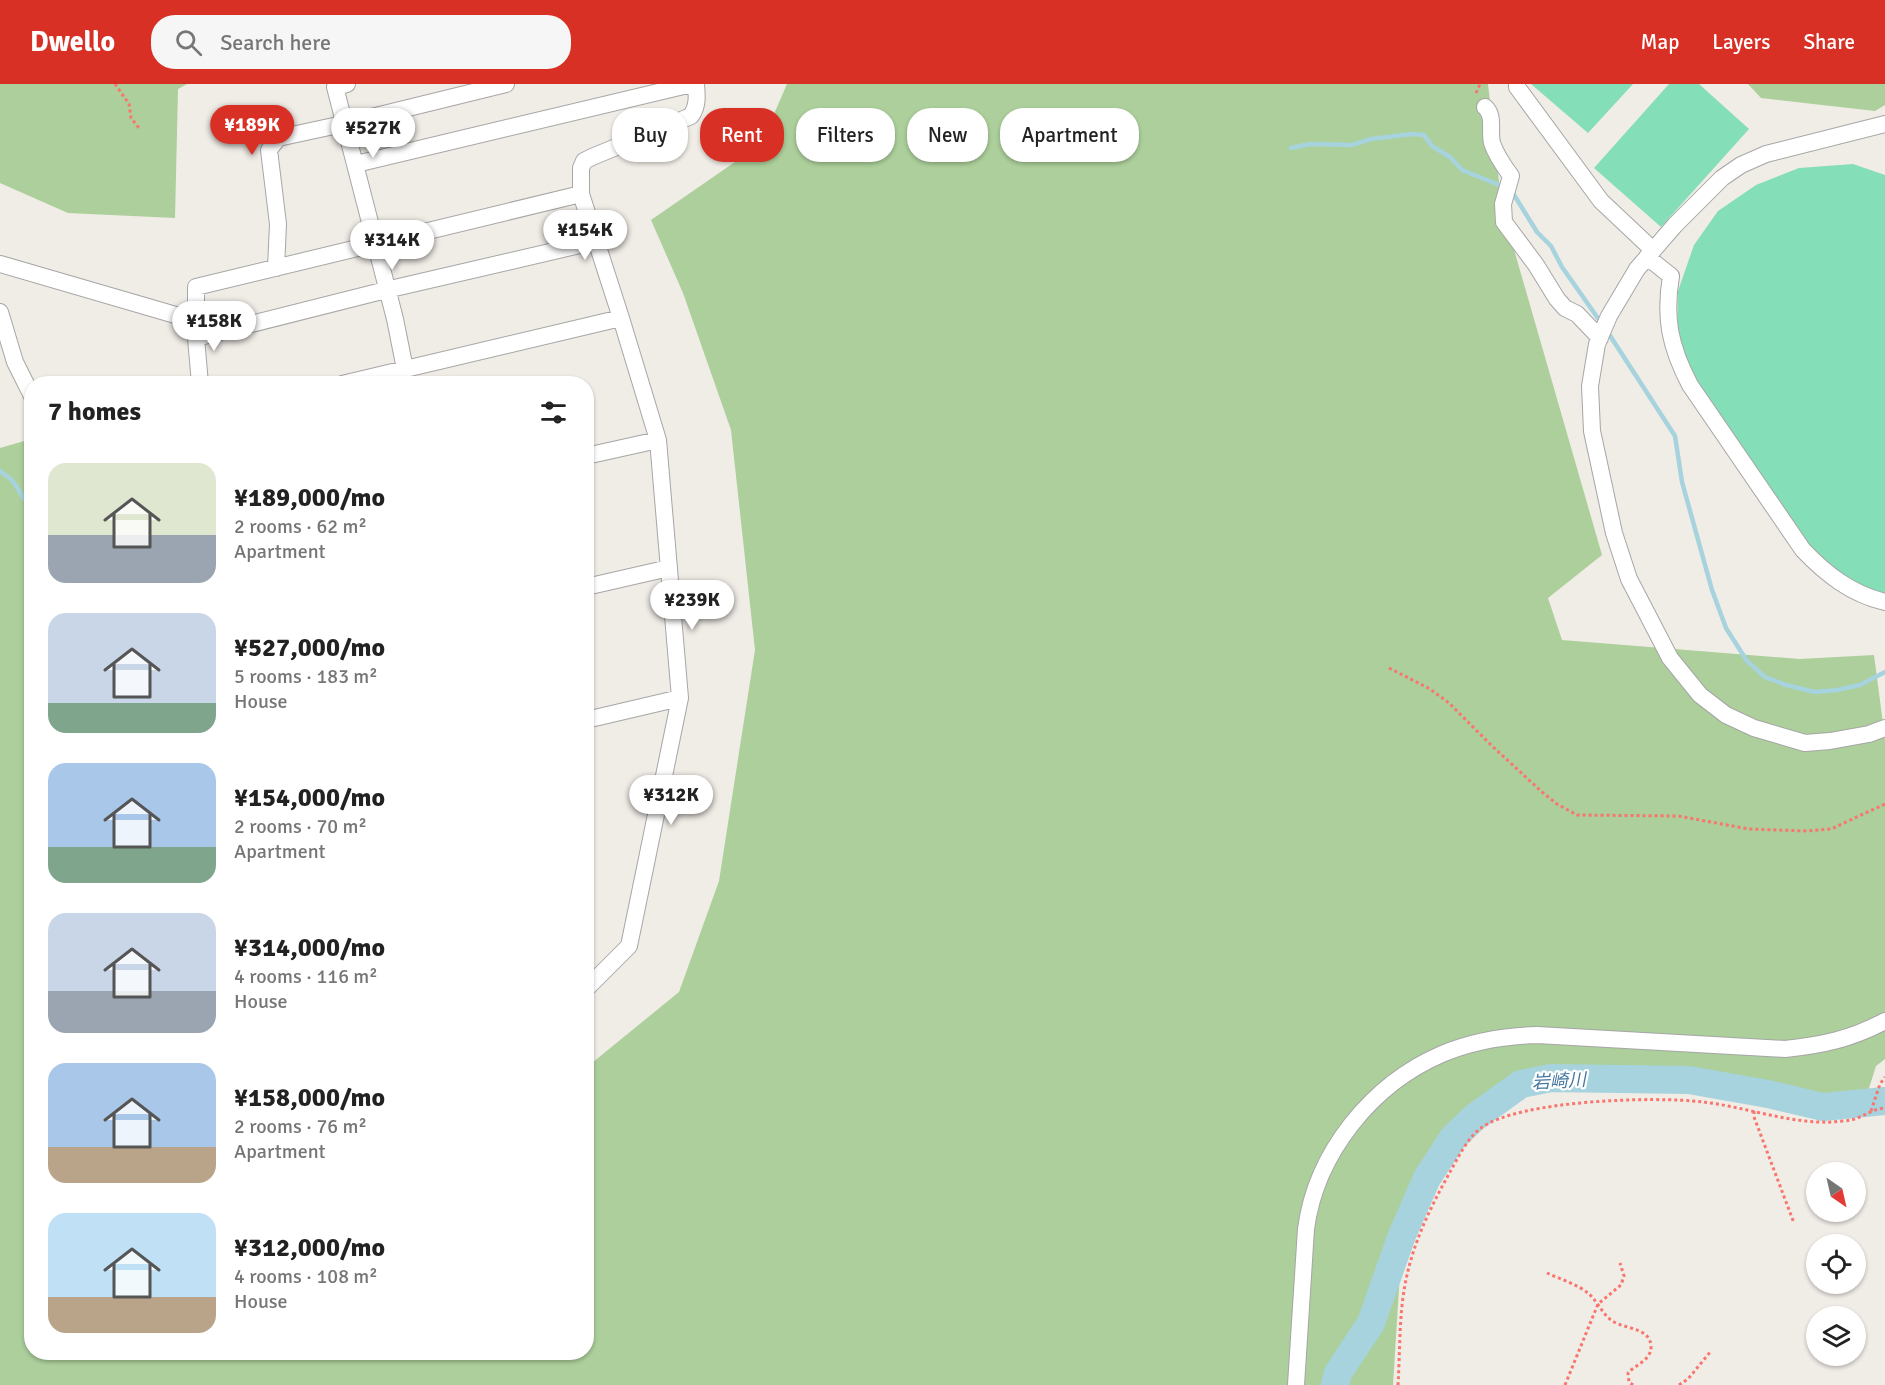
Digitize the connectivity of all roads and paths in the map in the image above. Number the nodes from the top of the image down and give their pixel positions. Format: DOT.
graph roads {
  1 [pos="115,84"];
  2 [pos="347,84"];
  3 [pos="506,84"];
  4 [pos="692,84"];
  5 [pos="696,84"];
  6 [pos="1517,84"];
  7 [pos="1485,106"];
  8 [pos="344,124"];
  9 [pos="1885,124"];
  10 [pos="139,128"];
  11 [pos="356,164"];
  12 [pos="581,194"];
  13 [pos="597,241"];
  14 [pos="375,243"];
  15 [pos="1650,254"];
  16 [pos="0,264"];
  17 [pos="276,268"];
  18 [pos="386,290"];
  19 [pos="0,312"];
  20 [pos="621,318"];
  21 [pos="196,321"];
  22 [pos="196,338"];
  23 [pos="1600,338"];
  24 [pos="199,376"];
  25 [pos="406,376"];
  26 [pos="410,376"];
  27 [pos="24,380"];
  28 [pos="658,440"];
  29 [pos="594,454"];
  30 [pos="669,568"];
  31 [pos="594,586"];
  32 [pos="1885,602"];
  33 [pos="1389,668"];
  34 [pos="680,698"];
  35 [pos="594,718"];
  36 [pos="1885,728"];
  37 [pos="1885,804"];
  38 [pos="594,981"];
  39 [pos="1885,1021"];
  40 [pos="1885,1077"];
  41 [pos="1885,1108"];
  42 [pos="1754,1111"];
  43 [pos="1871,1111"];
  44 [pos="1794,1223"];
  45 [pos="1620,1263"];
  46 [pos="1547,1273"];
  47 [pos="1598,1304"];
  48 [pos="1711,1351"];
  49 [pos="1296,1385"];
  50 [pos="1398,1385"];
  51 [pos="1564,1385"];
  52 [pos="1634,1385"];
  53 [pos="1679,1385"];
  1 -- 10 [label="path"];
  2 -- 8 [label="street"];
  3 -- 8 [label="street"];
  4 -- 11 [label="street"];
  5 -- 12 [label="street"];
  6 -- 15 [label="street"];
  7 -- 23 [label="street"];
  8 -- 11 [label="street"];
  8 -- 17 [label="street"];
  9 -- 15 [label="street"];
  11 -- 14 [label="street"];
  12 -- 13 [label="street"];
  12 -- 14 [label="street"];
  13 -- 18 [label="street"];
  13 -- 20 [label="street"];
  14 -- 17 [label="street"];
  14 -- 18 [label="street"];
  15 -- 23 [label="street"];
  15 -- 32 [label="street"];
  16 -- 21 [label="street"];
  17 -- 21 [label="street"];
  18 -- 22 [label="street"];
  18 -- 25 [label="street"];
  19 -- 27 [label="street"];
  20 -- 26 [label="street"];
  20 -- 28 [label="street"];
  21 -- 22 [label="street"];
  22 -- 24 [label="street"];
  23 -- 36 [label="street"];
  28 -- 29 [label="street"];
  28 -- 30 [label="street"];
  30 -- 31 [label="street"];
  30 -- 34 [label="street"];
  33 -- 37 [label="path"];
  34 -- 35 [label="street"];
  34 -- 38 [label="street"];
  39 -- 49 [label="street"];
  40 -- 43 [label="path"];
  41 -- 43 [label="path"];
  42 -- 43 [label="path"];
  42 -- 44 [label="path"];
  42 -- 50 [label="path"];
  45 -- 47 [label="path"];
  46 -- 47 [label="path"];
  47 -- 51 [label="path"];
  47 -- 52 [label="path"];
  48 -- 53 [label="path"];
}
